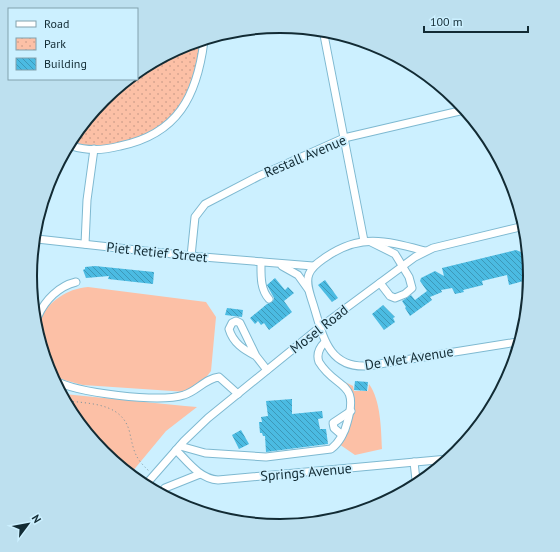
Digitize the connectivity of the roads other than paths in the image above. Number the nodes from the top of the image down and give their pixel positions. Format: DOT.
graph roads {
  1 [pos="324,37"];
  2 [pos="203,46"];
  3 [pos="459,111"];
  4 [pos="344,138"];
  5 [pos="75,146"];
  6 [pos="94,149"];
  7 [pos="518,227"];
  8 [pos="40,239"];
  9 [pos="366,240"];
  10 [pos="85,244"];
  11 [pos="425,251"];
  12 [pos="191,256"];
  13 [pos="261,262"];
  14 [pos="277,264"];
  15 [pos="313,266"];
  16 [pos="402,266"];
  17 [pos="76,282"];
  18 [pos="380,283"];
  19 [pos="309,291"];
  20 [pos="269,299"];
  21 [pos="40,312"];
  22 [pos="319,328"];
  23 [pos="325,342"];
  24 [pos="514,342"];
  25 [pos="256,356"];
  26 [pos="267,370"];
  27 [pos="64,386"];
  28 [pos="238,394"];
  29 [pos="351,411"];
  30 [pos="342,435"];
  31 [pos="178,448"];
  32 [pos="439,460"];
  33 [pos="414,462"];
  34 [pos="200,474"];
  35 [pos="416,478"];
  36 [pos="149,481"];
  37 [pos="165,488"];
  1 -- 4 [label="street"];
  2 -- 6 [label="street"];
  3 -- 4 [label="street, Restall Avenue"];
  4 -- 9 [label="street"];
  4 -- 12 [label="street, Restall Avenue"];
  5 -- 6 [label="street"];
  6 -- 10 [label="street"];
  7 -- 11 [label="street, Mosel Road"];
  8 -- 10 [label="street, Piet Retief Street"];
  9 -- 11 [label="street"];
  9 -- 15 [label="street"];
  9 -- 16 [label="street"];
  10 -- 12 [label="street, Piet Retief Street"];
  11 -- 16 [label="street, Mosel Road"];
  12 -- 13 [label="street, Piet Retief Street"];
  13 -- 14 [label="street, Piet Retief Street"];
  13 -- 20 [label="street"];
  14 -- 15 [label="street, Piet Retief Street"];
  14 -- 19 [label="street, Piet Retief Street"];
  15 -- 19 [label="street, Piet Retief Street"];
  16 -- 18 [label="street, Mosel Road"];
  16 -- 18 [label="street"];
  17 -- 21 [label="street"];
  18 -- 22 [label="street, Mosel Road"];
  19 -- 22 [label="street, Piet Retief Street"];
  22 -- 23 [label="street, De Wet Avenue"];
  22 -- 26 [label="street, Mosel Road"];
  23 -- 24 [label="street, De Wet Avenue"];
  23 -- 29 [label="street"];
  25 -- 25 [label="street"];
  25 -- 26 [label="street"];
  26 -- 28 [label="street, Mosel Road"];
  27 -- 28 [label="street"];
  28 -- 31 [label="street, Mosel Road"];
  29 -- 30 [label="street"];
  29 -- 30 [label="street"];
  30 -- 31 [label="street"];
  31 -- 34 [label="street, Springs Avenue"];
  31 -- 36 [label="street, Mosel Road"];
  32 -- 33 [label="street, Springs Avenue"];
  33 -- 34 [label="street, Springs Avenue"];
  33 -- 35 [label="street"];
  34 -- 37 [label="street"];
}
